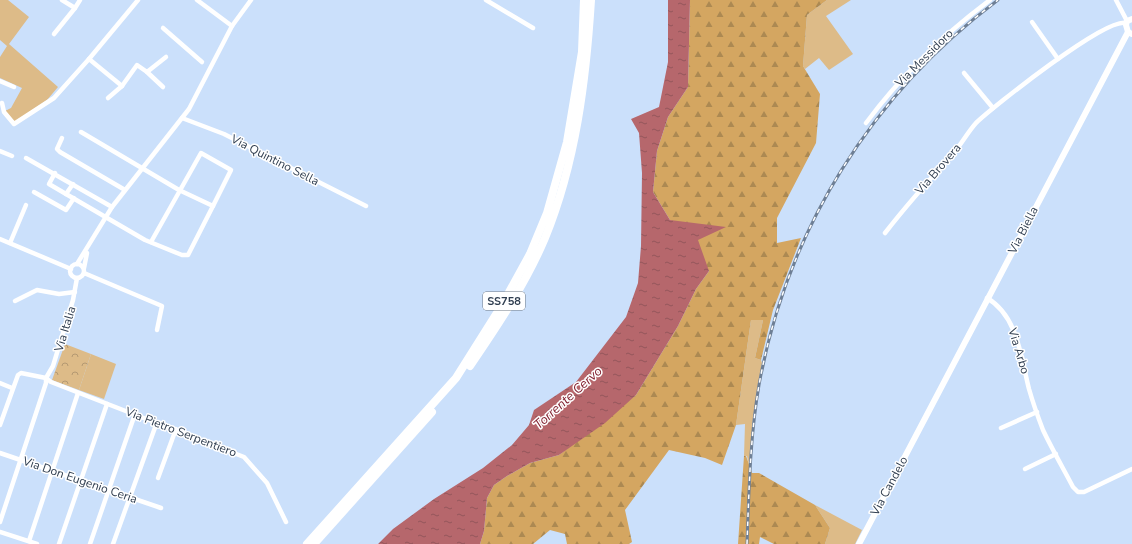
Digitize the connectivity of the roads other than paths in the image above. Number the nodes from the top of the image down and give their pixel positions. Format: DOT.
graph roads {
  1 [pos="62,0"];
  2 [pos="80,0"];
  3 [pos="138,0"];
  4 [pos="197,0"];
  5 [pos="251,0"];
  6 [pos="486,0"];
  7 [pos="584,0"];
  8 [pos="591,0"];
  9 [pos="990,0"];
  10 [pos="1116,0"];
  11 [pos="75,8"];
  12 [pos="1129,21"];
  13 [pos="1032,22"];
  14 [pos="232,26"];
  15 [pos="163,28"];
  16 [pos="533,28"];
  17 [pos="1130,33"];
  18 [pos="54,34"];
  19 [pos="166,57"];
  20 [pos="89,58"];
  21 [pos="1058,60"];
  22 [pos="202,62"];
  23 [pos="147,72"];
  24 [pos="964,73"];
  25 [pos="0,81"];
  26 [pos="122,86"];
  27 [pos="14,87"];
  28 [pos="164,87"];
  29 [pos="108,98"];
  30 [pos="2,103"];
  31 [pos="993,108"];
  32 [pos="182,118"];
  33 [pos="866,123"];
  34 [pos="81,132"];
  35 [pos="62,138"];
  36 [pos="0,151"];
  37 [pos="12,156"];
  38 [pos="26,158"];
  39 [pos="141,168"];
  40 [pos="55,173"];
  41 [pos="73,184"];
  42 [pos="125,190"];
  43 [pos="179,190"];
  44 [pos="34,192"];
  45 [pos="66,194"];
  46 [pos="74,198"];
  47 [pos="26,205"];
  48 [pos="213,206"];
  49 [pos="366,206"];
  50 [pos="112,207"];
  51 [pos="105,217"];
  52 [pos="885,233"];
  53 [pos="1,241"];
  54 [pos="150,242"];
  55 [pos="10,243"];
  56 [pos="87,251"];
  57 [pos="77,264"];
  58 [pos="71,269"];
  59 [pos="84,271"];
  60 [pos="77,278"];
  61 [pos="75,292"];
  62 [pos="987,298"];
  63 [pos="15,301"];
  64 [pos="157,330"];
  65 [pos="46,378"];
  66 [pos="0,383"];
  67 [pos="12,388"];
  68 [pos="78,393"];
  69 [pos="107,404"];
  70 [pos="1037,412"];
  71 [pos="136,414"];
  72 [pos="157,422"];
  73 [pos="0,425"];
  74 [pos="1001,428"];
  75 [pos="176,429"];
  76 [pos="920,429"];
  77 [pos="0,453"];
  78 [pos="1056,454"];
  79 [pos="21,460"];
  80 [pos="1025,469"];
  81 [pos="1132,469"];
  82 [pos="53,472"];
  83 [pos="158,478"];
  84 [pos="81,481"];
  85 [pos="109,491"];
  86 [pos="130,497"];
  87 [pos="161,508"];
  88 [pos="0,522"];
  89 [pos="286,522"];
  90 [pos="0,532"];
  91 [pos="29,541"];
  92 [pos="37,544"];
  93 [pos="59,544"];
  94 [pos="90,544"];
  95 [pos="113,544"];
  96 [pos="307,544"];
  97 [pos="314,544"];
  98 [pos="859,544"];
  1 -- 11 [label="street"];
  2 -- 11 [label="street"];
  3 -- 20 [label="street"];
  4 -- 14 [label="street"];
  5 -- 14 [label="street"];
  6 -- 16 [label="street"];
  7 -- 96 [label="highway, SS758"];
  8 -- 97 [label="highway, SS758"];
  9 -- 33 [label="street, Via Messidoro"];
  10 -- 12 [label="street"];
  11 -- 18 [label="street"];
  12 -- 17 [label="street"];
  12 -- 21 [label="street, Via Brovera"];
  13 -- 21 [label="street"];
  14 -- 32 [label="street"];
  15 -- 22 [label="street"];
  17 -- 62 [label="street, Via Biella"];
  19 -- 23 [label="street"];
  20 -- 26 [label="street"];
  20 -- 30 [label="street"];
  21 -- 31 [label="street, Via Brovera"];
  23 -- 26 [label="street"];
  23 -- 28 [label="street"];
  24 -- 31 [label="street"];
  25 -- 27 [label="street"];
  26 -- 29 [label="street"];
  31 -- 52 [label="street, Via Brovera"];
  32 -- 39 [label="street"];
  32 -- 49 [label="street, Via Quintino Sella"];
  34 -- 39 [label="street"];
  35 -- 42 [label="street"];
  36 -- 37 [label="street"];
  38 -- 40 [label="street"];
  39 -- 42 [label="street"];
  39 -- 43 [label="street"];
  40 -- 41 [label="street"];
  40 -- 45 [label="street"];
  41 -- 45 [label="street"];
  41 -- 50 [label="street"];
  42 -- 50 [label="street"];
  43 -- 48 [label="street"];
  43 -- 48 [label="street"];
  43 -- 54 [label="street"];
  44 -- 46 [label="street"];
  45 -- 46 [label="street"];
  46 -- 51 [label="street"];
  47 -- 55 [label="street"];
  48 -- 54 [label="street"];
  50 -- 51 [label="street"];
  51 -- 54 [label="street"];
  51 -- 56 [label="street"];
  53 -- 55 [label="street"];
  55 -- 58 [label="street"];
  56 -- 57 [label="street"];
  56 -- 59 [label="street"];
  57 -- 58 [label="street"];
  57 -- 59 [label="street"];
  58 -- 60 [label="street"];
  59 -- 60 [label="street"];
  59 -- 64 [label="street"];
  60 -- 61 [label="street, Via Italia"];
  61 -- 63 [label="street"];
  61 -- 65 [label="street, Via Italia"];
  62 -- 70 [label="street, Via Arbo"];
  62 -- 76 [label="street, Via Biella"];
  65 -- 67 [label="street, Via Pietro Serpentiero"];
  65 -- 68 [label="street, Via Pietro Serpentiero"];
  65 -- 79 [label="street, Via Italia"];
  66 -- 67 [label="street"];
  67 -- 73 [label="street"];
  68 -- 69 [label="street, Via Pietro Serpentiero"];
  68 -- 82 [label="street"];
  69 -- 71 [label="street, Via Pietro Serpentiero"];
  69 -- 84 [label="street"];
  70 -- 74 [label="street"];
  70 -- 78 [label="street, Via Arbo"];
  71 -- 72 [label="street, Via Pietro Serpentiero"];
  71 -- 85 [label="street"];
  72 -- 75 [label="street, Via Pietro Serpentiero"];
  72 -- 86 [label="street"];
  75 -- 83 [label="street"];
  75 -- 89 [label="street, Via Pietro Serpentiero"];
  76 -- 98 [label="street, Via Candelo"];
  77 -- 79 [label="street, Via Don Eugenio Ceria"];
  78 -- 80 [label="street"];
  78 -- 81 [label="street, Via Arbo"];
  79 -- 82 [label="street, Via Don Eugenio Ceria"];
  79 -- 88 [label="street, Via Italia"];
  82 -- 84 [label="street, Via Don Eugenio Ceria"];
  82 -- 91 [label="street"];
  84 -- 85 [label="street, Via Don Eugenio Ceria"];
  84 -- 93 [label="street"];
  85 -- 86 [label="street, Via Don Eugenio Ceria"];
  85 -- 94 [label="street"];
  86 -- 87 [label="street, Via Don Eugenio Ceria"];
  86 -- 95 [label="street"];
  90 -- 91 [label="street"];
  91 -- 92 [label="street"];
}
